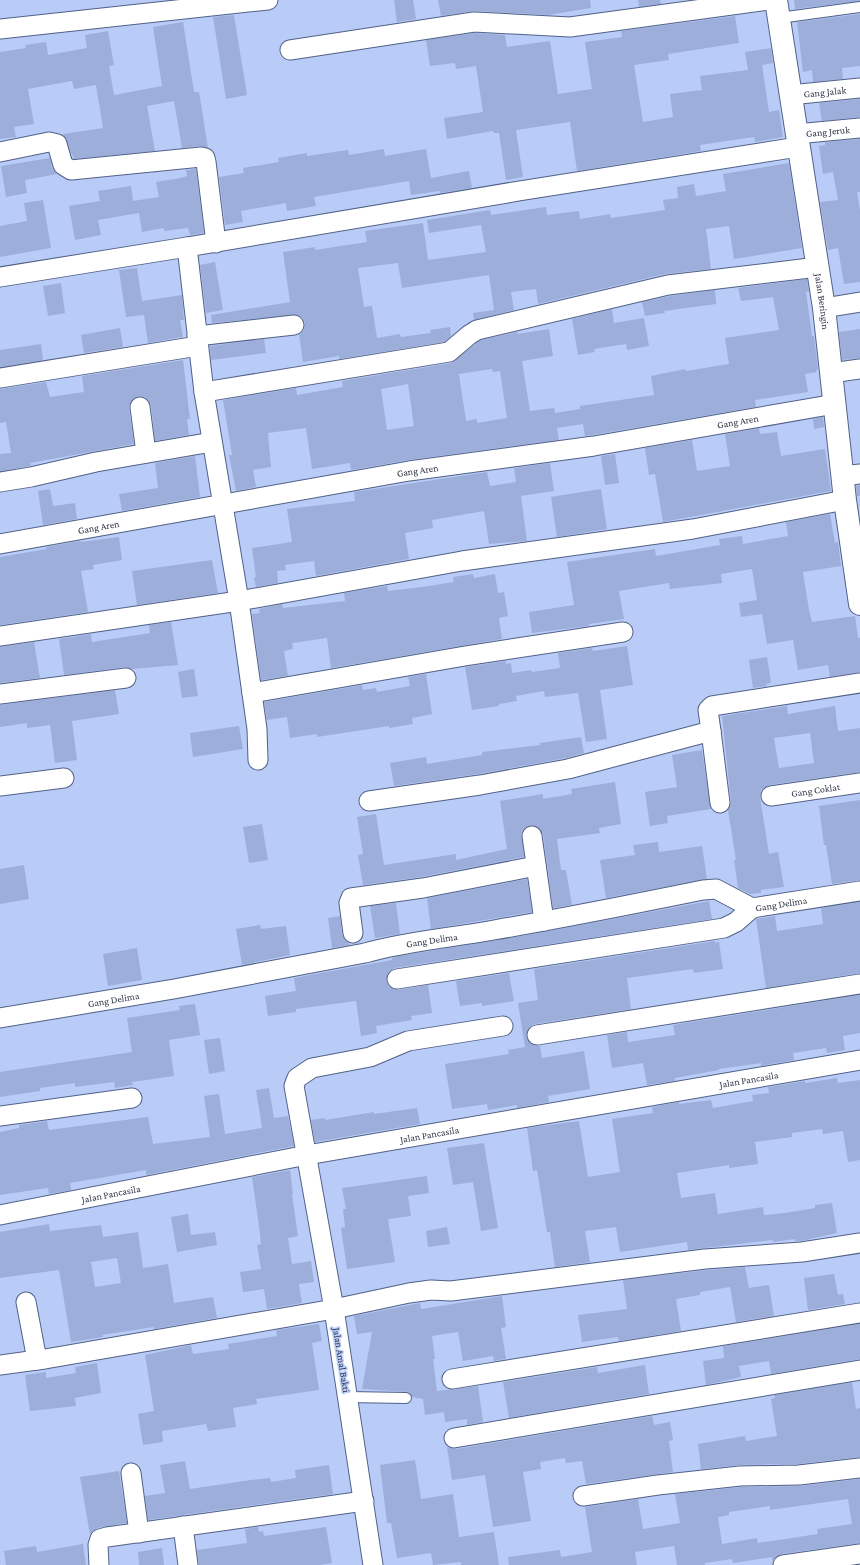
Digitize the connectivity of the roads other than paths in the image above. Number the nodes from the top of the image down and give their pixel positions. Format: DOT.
graph roads {
  1 [pos="268,0"];
  2 [pos="775,6"];
  3 [pos="860,7"];
  4 [pos="0,29"];
  5 [pos="290,50"];
  6 [pos="860,88"];
  7 [pos="790,96"];
  8 [pos="860,128"];
  9 [pos="797,140"];
  10 [pos="0,152"];
  11 [pos="216,242"];
  12 [pos="186,247"];
  13 [pos="818,267"];
  14 [pos="0,278"];
  15 [pos="860,302"];
  16 [pos="824,308"];
  17 [pos="294,325"];
  18 [pos="198,341"];
  19 [pos="860,368"];
  20 [pos="831,373"];
  21 [pos="0,378"];
  22 [pos="204,392"];
  23 [pos="836,404"];
  24 [pos="140,407"];
  25 [pos="212,442"];
  26 [pos="146,453"];
  27 [pos="852,475"];
  28 [pos="0,482"];
  29 [pos="845,500"];
  30 [pos="222,505"];
  31 [pos="0,544"];
  32 [pos="858,582"];
  33 [pos="239,601"];
  34 [pos="860,604"];
  35 [pos="623,632"];
  36 [pos="0,636"];
  37 [pos="126,678"];
  38 [pos="860,683"];
  39 [pos="252,693"];
  40 [pos="0,694"];
  41 [pos="711,731"];
  42 [pos="258,760"];
  43 [pos="64,778"];
  44 [pos="860,783"];
  45 [pos="0,786"];
  46 [pos="770,796"];
  47 [pos="369,802"];
  48 [pos="720,803"];
  49 [pos="532,836"];
  50 [pos="536,866"];
  51 [pos="860,892"];
  52 [pos="752,908"];
  53 [pos="544,921"];
  54 [pos="353,933"];
  55 [pos="397,979"];
  56 [pos="860,984"];
  57 [pos="0,1018"];
  58 [pos="503,1026"];
  59 [pos="537,1035"];
  60 [pos="860,1060"];
  61 [pos="132,1098"];
  62 [pos="0,1116"];
  63 [pos="307,1155"];
  64 [pos="0,1215"];
  65 [pos="860,1243"];
  66 [pos="26,1302"];
  67 [pos="334,1309"];
  68 [pos="860,1313"];
  69 [pos="37,1360"];
  70 [pos="0,1365"];
  71 [pos="860,1370"];
  72 [pos="452,1379"];
  73 [pos="347,1397"];
  74 [pos="406,1398"];
  75 [pos="454,1438"];
  76 [pos="860,1468"];
  77 [pos="131,1473"];
  78 [pos="583,1496"];
  79 [pos="364,1501"];
  80 [pos="183,1526"];
  81 [pos="139,1533"];
  82 [pos="860,1554"];
  83 [pos="99,1565"];
  84 [pos="188,1565"];
  85 [pos="374,1565"];
  86 [pos="783,1565"];
  1 -- 4 [label="street"];
  2 -- 3 [label="lane"];
  2 -- 5 [label="street"];
  2 -- 7 [label="street, Jalan Beringin"];
  6 -- 7 [label="street, Gang Jalak"];
  7 -- 9 [label="street, Jalan Beringin"];
  8 -- 9 [label="street, Gang Jeruk"];
  9 -- 11 [label="street, Gang Jeruk"];
  9 -- 13 [label="street, Jalan Beringin"];
  10 -- 11 [label="street"];
  11 -- 12 [label="street, Gang Jeruk"];
  12 -- 14 [label="street, Gang Jeruk"];
  12 -- 18 [label="street"];
  13 -- 16 [label="street, Jalan Beringin"];
  13 -- 22 [label="street"];
  15 -- 16 [label="street"];
  16 -- 20 [label="street, Jalan Beringin"];
  17 -- 18 [label="street"];
  18 -- 21 [label="street"];
  18 -- 22 [label="street"];
  19 -- 20 [label="street"];
  20 -- 23 [label="street, Jalan Beringin"];
  22 -- 25 [label="street"];
  23 -- 27 [label="street, Jalan Beringin"];
  23 -- 30 [label="street, Gang Aren"];
  24 -- 26 [label="street"];
  25 -- 26 [label="street"];
  25 -- 30 [label="street"];
  26 -- 28 [label="street"];
  27 -- 29 [label="street, Jalan Beringin"];
  29 -- 32 [label="street, Jalan Beringin"];
  29 -- 33 [label="street"];
  30 -- 31 [label="street, Gang Aren"];
  30 -- 33 [label="street"];
  32 -- 34 [label="street, Jalan Beringin"];
  33 -- 36 [label="street"];
  33 -- 39 [label="street"];
  35 -- 39 [label="street"];
  37 -- 40 [label="street"];
  38 -- 41 [label="street"];
  39 -- 42 [label="street"];
  41 -- 47 [label="street"];
  41 -- 48 [label="street"];
  43 -- 45 [label="street"];
  44 -- 46 [label="street, Gang Coklat"];
  49 -- 50 [label="street"];
  50 -- 53 [label="street"];
  50 -- 54 [label="street"];
  51 -- 52 [label="street, Gang Delima"];
  52 -- 53 [label="street, Gang Delima"];
  52 -- 55 [label="street"];
  53 -- 57 [label="street, Gang Delima"];
  56 -- 59 [label="street"];
  58 -- 63 [label="street, Jalan Amal Bakti"];
  60 -- 63 [label="street, Jalan Pancasila"];
  61 -- 62 [label="street"];
  63 -- 64 [label="street, Jalan Pancasila"];
  63 -- 67 [label="street, Jalan Amal Bakti"];
  65 -- 67 [label="street"];
  66 -- 69 [label="street"];
  67 -- 69 [label="street"];
  67 -- 73 [label="street, Jalan Amal Bakti"];
  68 -- 72 [label="street"];
  69 -- 70 [label="street"];
  71 -- 75 [label="street"];
  73 -- 74 [label="lane"];
  73 -- 79 [label="street, Jalan Amal Bakti"];
  76 -- 78 [label="street"];
  77 -- 81 [label="street"];
  79 -- 80 [label="street"];
  79 -- 85 [label="street, Jalan Amal Bakti"];
  80 -- 81 [label="street"];
  80 -- 84 [label="street"];
  81 -- 83 [label="street"];
  82 -- 86 [label="street"];
}
